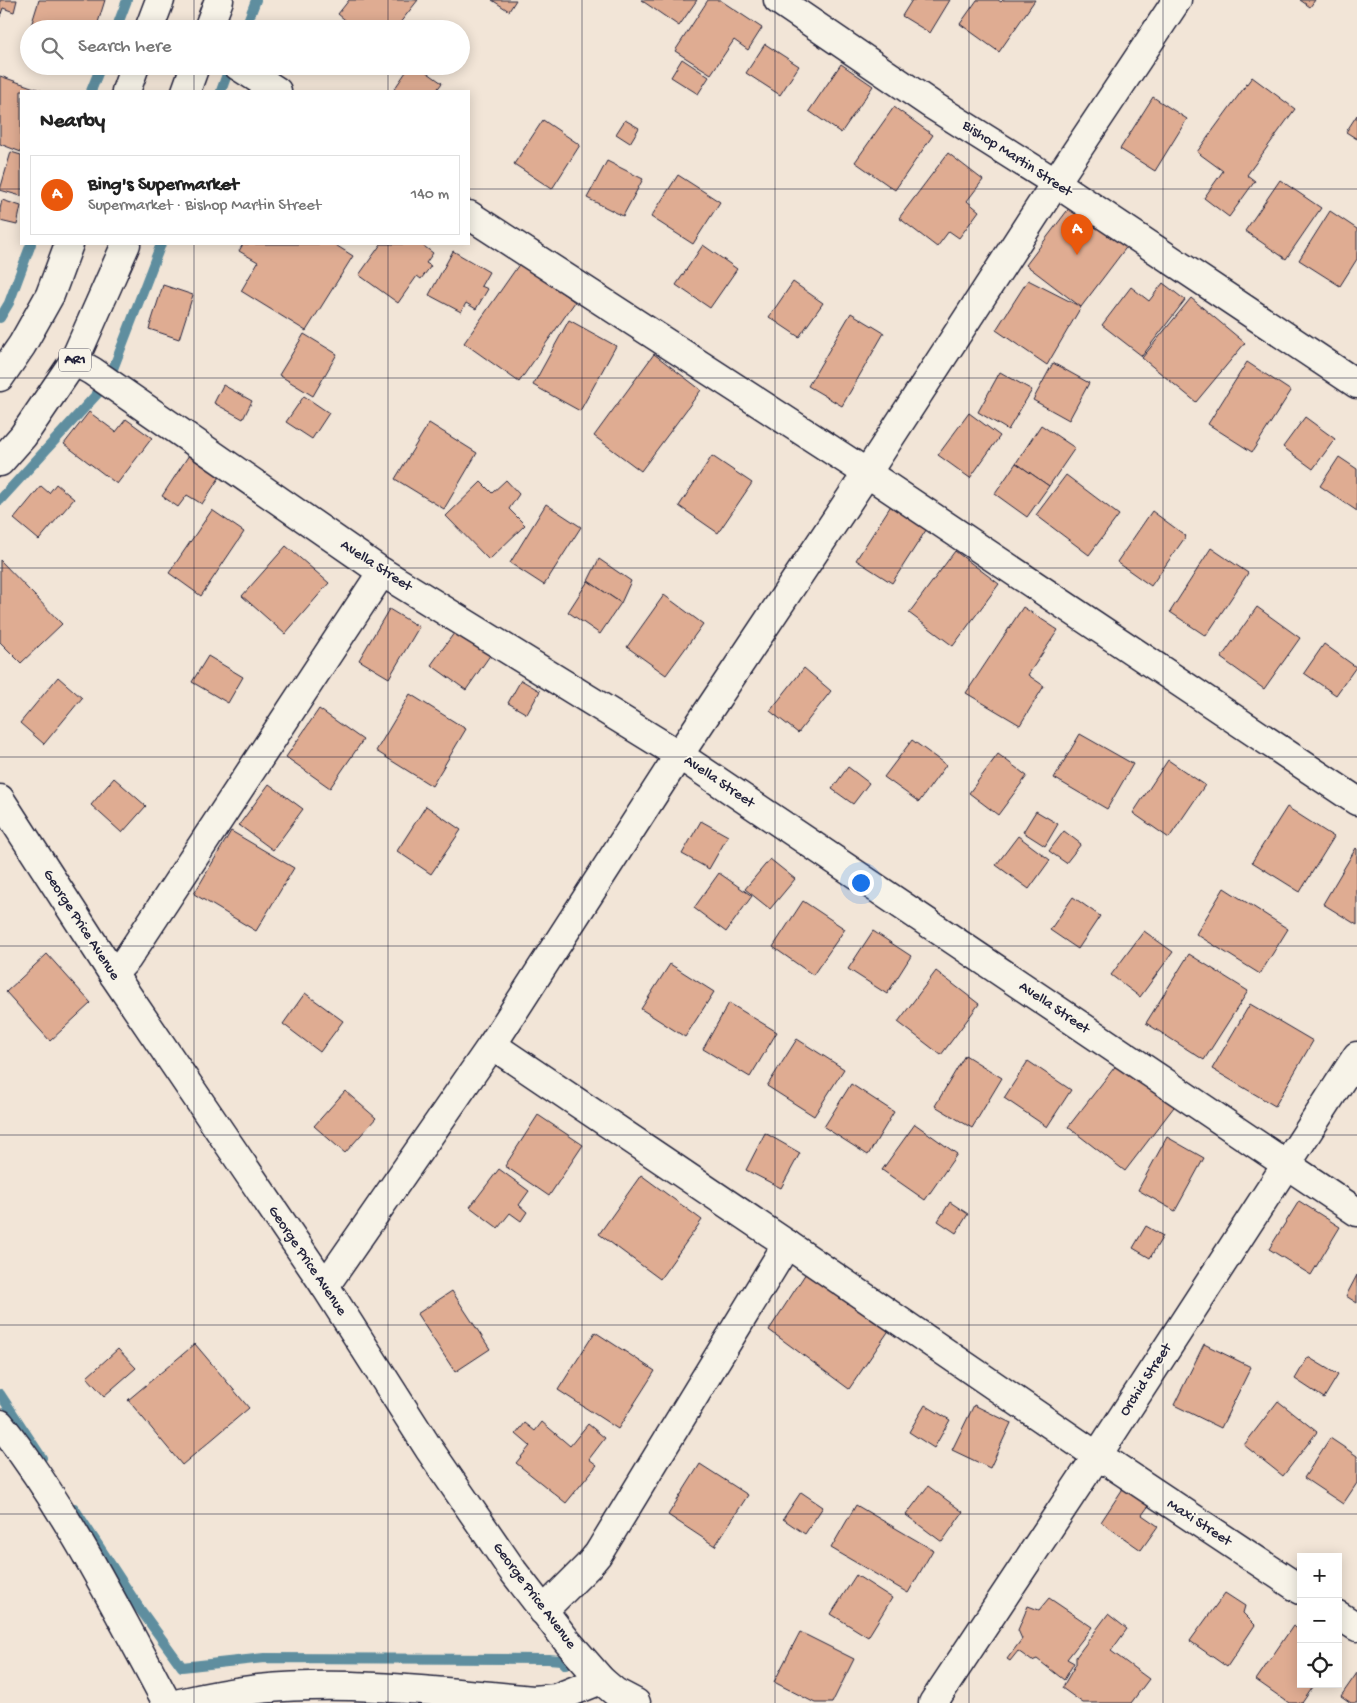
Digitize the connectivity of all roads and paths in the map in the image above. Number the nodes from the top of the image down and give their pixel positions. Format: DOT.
graph roads {
  1 [pos="160,0"];
  2 [pos="218,0"];
  3 [pos="778,0"];
  4 [pos="1177,0"];
  5 [pos="152,20"];
  6 [pos="211,20"];
  7 [pos="132,75"];
  8 [pos="192,75"];
  9 [pos="252,75"];
  10 [pos="126,90"];
  11 [pos="186,90"];
  12 [pos="275,90"];
  13 [pos="1056,183"];
  14 [pos="470,216"];
  15 [pos="69,245"];
  16 [pos="126,245"];
  17 [pos="74,361"];
  18 [pos="0,377"];
  19 [pos="1355,380"];
  20 [pos="0,462"];
  21 [pos="867,473"];
  22 [pos="382,572"];
  23 [pos="679,755"];
  24 [pos="0,800"];
  25 [pos="1357,801"];
  26 [pos="113,974"];
  27 [pos="492,1045"];
  28 [pos="1357,1056"];
  29 [pos="1286,1164"];
  30 [pos="1357,1212"];
  31 [pos="787,1244"];
  32 [pos="325,1286"];
  33 [pos="0,1424"];
  34 [pos="1097,1456"];
  35 [pos="1297,1587"];
  36 [pos="543,1611"];
  37 [pos="1342,1618"];
  38 [pos="1357,1627"];
  39 [pos="601,1680"];
  40 [pos="555,1701"];
  41 [pos="167,1703"];
  42 [pos="180,1703"];
  43 [pos="636,1703"];
  44 [pos="934,1703"];
  1 -- 5 [label="main road"];
  2 -- 6 [label="main road"];
  3 -- 13 [label="main road, Bishop Martin Street"];
  4 -- 13 [label="main road"];
  7 -- 10 [label="main road"];
  8 -- 11 [label="main road"];
  9 -- 12 [label="main road"];
  13 -- 19 [label="main road, Bishop Martin Street"];
  13 -- 21 [label="main road"];
  14 -- 21 [label="main road"];
  15 -- 18 [label="main road"];
  16 -- 17 [label="main road, AR1"];
  17 -- 20 [label="main road, AR1"];
  17 -- 22 [label="main road, Avella Street"];
  21 -- 23 [label="main road"];
  21 -- 25 [label="main road"];
  22 -- 23 [label="main road, Avella Street"];
  22 -- 26 [label="main road"];
  23 -- 27 [label="main road"];
  23 -- 29 [label="main road, Avella Street"];
  24 -- 26 [label="main road, George Price Avenue"];
  26 -- 32 [label="main road, George Price Avenue"];
  27 -- 31 [label="main road, Maxi Street"];
  27 -- 32 [label="main road"];
  28 -- 29 [label="main road, Orchid Street"];
  29 -- 30 [label="main road, Avella Street"];
  29 -- 34 [label="main road, Orchid Street"];
  31 -- 34 [label="main road, Maxi Street"];
  31 -- 36 [label="main road"];
  32 -- 36 [label="main road, George Price Avenue"];
  33 -- 41 [label="main road"];
  34 -- 35 [label="main road, Maxi Street"];
  34 -- 44 [label="main road, Orchid Street"];
  36 -- 39 [label="main road, George Price Avenue"];
  37 -- 38 [label="main road"];
  39 -- 40 [label="main road"];
  39 -- 43 [label="main road, George Price Avenue"];
  40 -- 42 [label="main road"];
}
